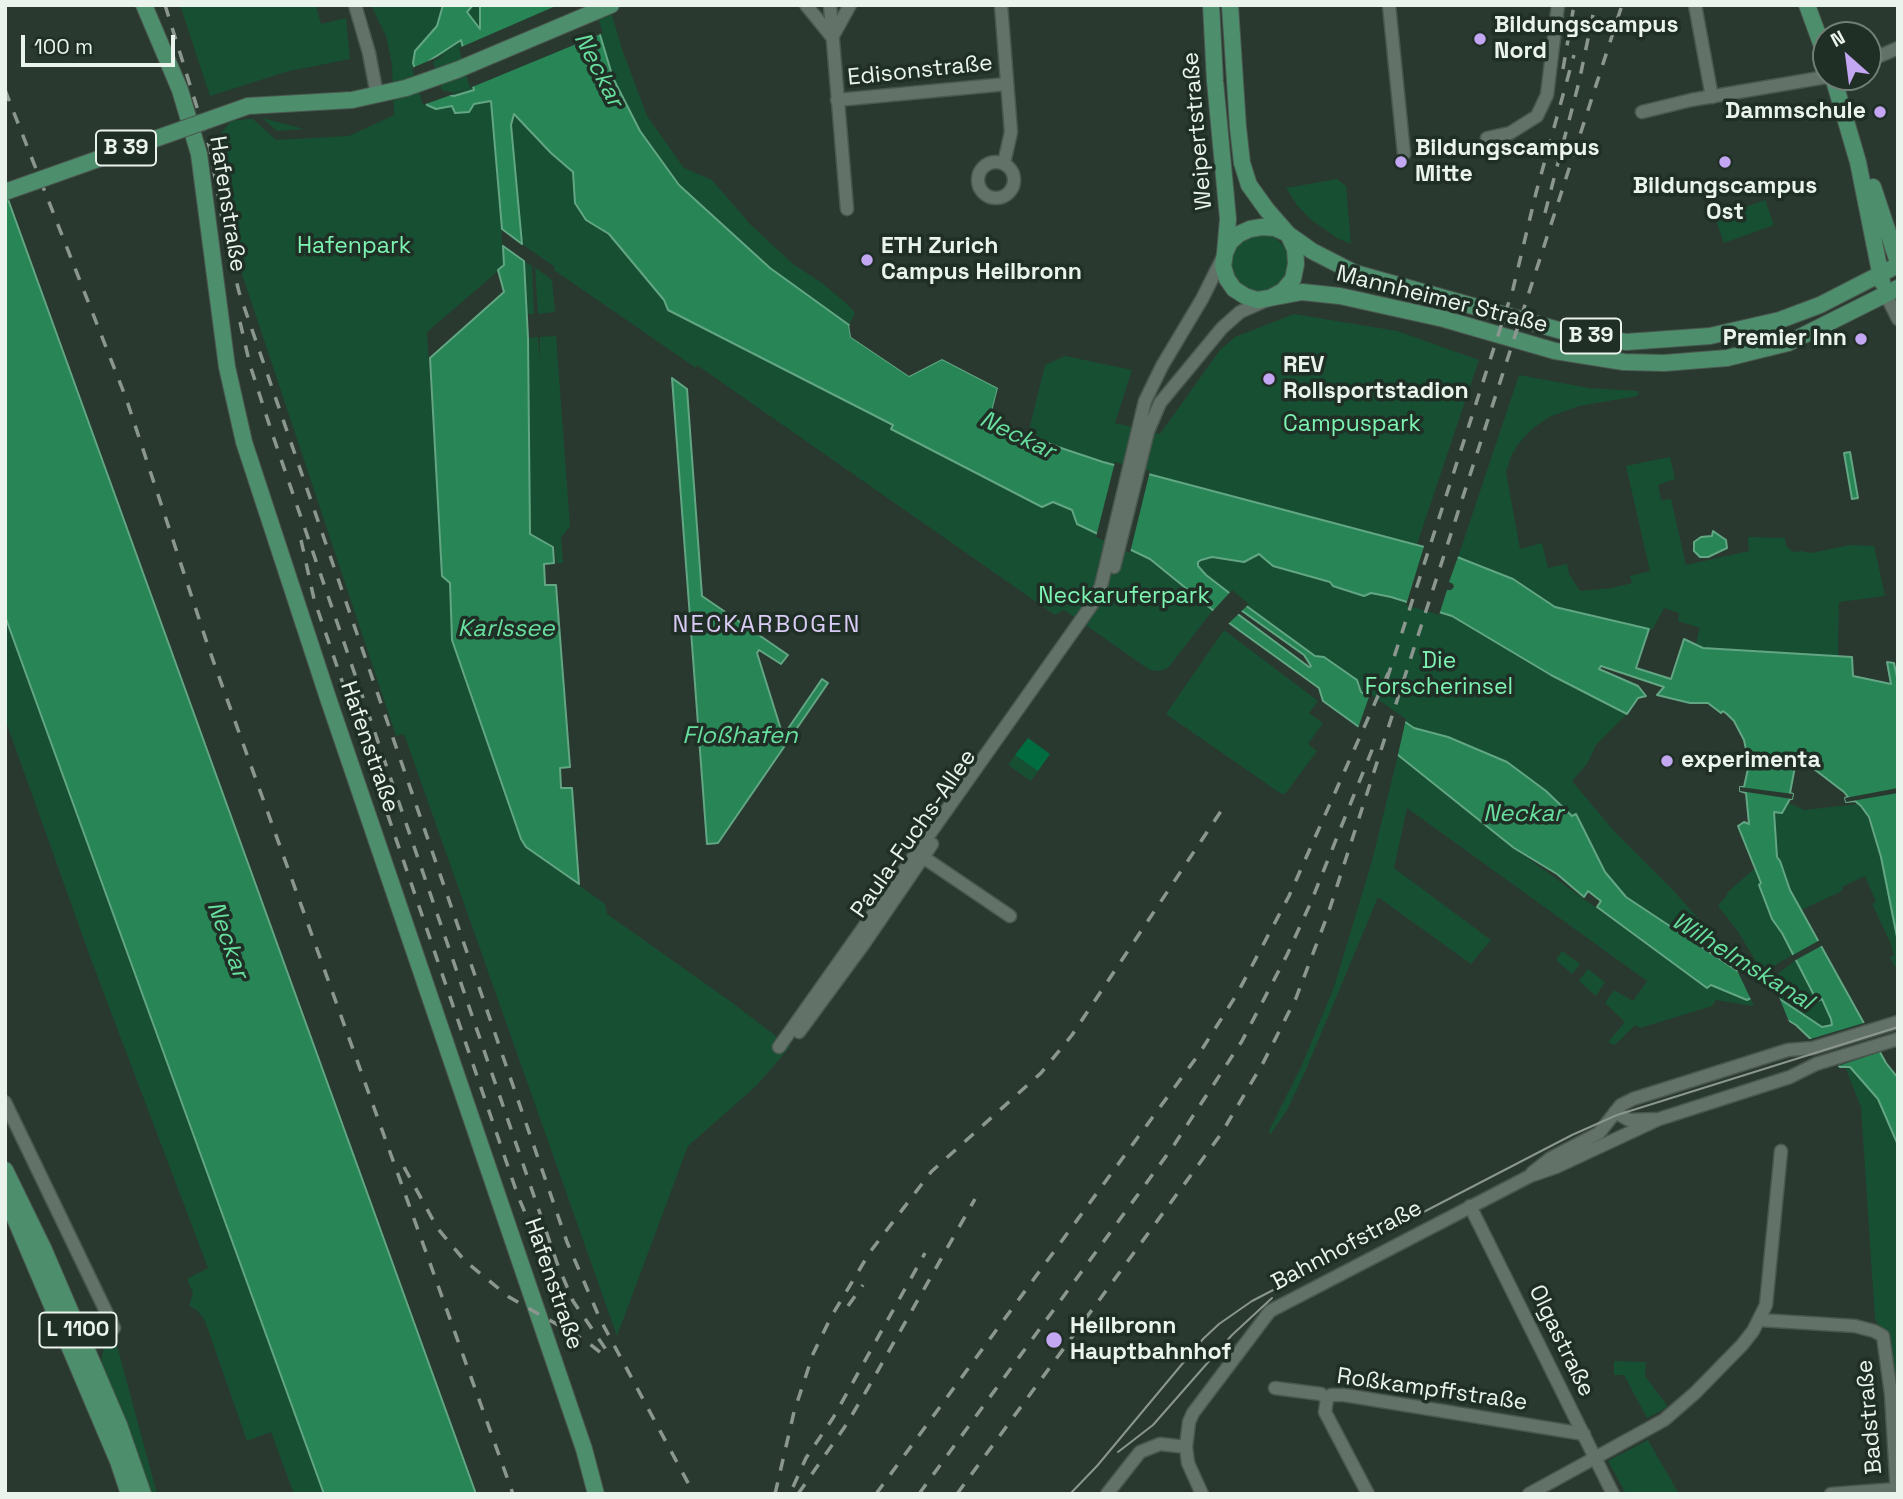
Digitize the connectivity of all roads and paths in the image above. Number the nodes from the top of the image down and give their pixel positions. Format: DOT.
graph roads {
  1 [pos="144,5"];
  2 [pos="355,5"];
  3 [pos="611,5"];
  4 [pos="806,5"];
  5 [pos="830,5"];
  6 [pos="850,5"];
  7 [pos="1001,5"];
  8 [pos="1211,5"];
  9 [pos="1230,5"];
  10 [pos="1390,5"];
  11 [pos="1558,5"];
  12 [pos="1695,5"];
  13 [pos="832,38"];
  14 [pos="1812,79"];
  15 [pos="1007,83"];
  16 [pos="1837,91"];
  17 [pos="385,93"];
  18 [pos="1712,97"];
  19 [pos="837,100"];
  20 [pos="1642,112"];
  21 [pos="1846,120"];
  22 [pos="1487,138"];
  23 [pos="1404,154"];
  24 [pos="1004,163"];
  25 [pos="5,192"];
  26 [pos="847,209"];
  27 [pos="1288,234"];
  28 [pos="1225,253"];
  29 [pos="1898,263"];
  30 [pos="1880,275"];
  31 [pos="1892,291"];
  32 [pos="1270,298"];
  33 [pos="1898,319"];
  34 [pos="1747,329"];
  35 [pos="1751,352"];
  36 [pos="1143,430"];
  37 [pos="920,855"];
  38 [pos="1010,916"];
  39 [pos="1898,1022"];
  40 [pos="1898,1038"];
  41 [pos="782,1049"];
  42 [pos="1787,1050"];
  43 [pos="1795,1074"];
  44 [pos="1633,1098"];
  45 [pos="5,1102"];
  46 [pos="1615,1112"];
  47 [pos="1660,1119"];
  48 [pos="1629,1120"];
  49 [pos="1598,1147"];
  50 [pos="1781,1151"];
  51 [pos="5,1170"];
  52 [pos="1530,1176"];
  53 [pos="5,1195"];
  54 [pos="1471,1206"];
  55 [pos="1760,1320"];
  56 [pos="76,1344"];
  57 [pos="1275,1388"];
  58 [pos="1327,1399"];
  59 [pos="101,1424"];
  60 [pos="1584,1434"];
  61 [pos="1186,1447"];
  62 [pos="1595,1460"];
  63 [pos="1897,1491"];
  64 [pos="118,1494"];
  65 [pos="129,1494"];
  66 [pos="143,1494"];
  67 [pos="596,1494"];
  68 [pos="1107,1494"];
  69 [pos="1202,1494"];
  70 [pos="1368,1494"];
  71 [pos="1529,1494"];
  72 [pos="1613,1494"];
  73 [pos="1831,1494"];
  1 -- 67 [label="main road, Hafenstraße"];
  2 -- 17 [label="street"];
  3 -- 17 [label="main road, B 39"];
  4 -- 13 [label="street"];
  5 -- 13 [label="street, Edisonstraße"];
  6 -- 13 [label="street"];
  7 -- 15 [label="street, Edisonstraße"];
  8 -- 28 [label="main road, Weipertstraße / B 39"];
  9 -- 27 [label="main road, Weipertstraße / B 39"];
  10 -- 23 [label="street"];
  11 -- 22 [label="street"];
  12 -- 18 [label="street"];
  13 -- 19 [label="street, Edisonstraße"];
  14 -- 18 [label="street"];
  15 -- 19 [label="street, Edisonstraße"];
  15 -- 24 [label="street, Edisonstraße"];
  16 -- 21 [label="main road"];
  17 -- 25 [label="main road, B 39, bridge"];
  18 -- 20 [label="street"];
  19 -- 26 [label="street, Edisonstraße"];
  21 -- 29 [label="main road"];
  21 -- 30 [label="main road"];
  27 -- 28 [label="main road"];
  27 -- 32 [label="main road"];
  27 -- 34 [label="main road, Mannheimer Straße / B 39"];
  28 -- 32 [label="main road, B 39"];
  28 -- 36 [label="street"];
  29 -- 30 [label="main road, Mannheimer Straße / B 39"];
  30 -- 31 [label="main road"];
  30 -- 34 [label="main road, Mannheimer Straße / B 39"];
  31 -- 33 [label="street"];
  31 -- 35 [label="main road, Mannheimer Straße / B 39"];
  32 -- 35 [label="main road, Mannheimer Straße / B 39"];
  32 -- 36 [label="street, Mannheimer Straße"];
  34 -- 35 [label="main road"];
  36 -- 37 [label="street, Paula-Fuchs-Allee"];
  37 -- 38 [label="street"];
  37 -- 41 [label="street, Paula-Fuchs-Allee"];
  39 -- 42 [label="street, Bahnhofstraße"];
  40 -- 43 [label="street, Bahnhofstraße"];
  42 -- 43 [label="street"];
  42 -- 44 [label="street, Bahnhofstraße"];
  43 -- 47 [label="street, Bahnhofstraße"];
  44 -- 46 [label="street, Bahnhofstraße"];
  44 -- 48 [label="street"];
  45 -- 56 [label="street"];
  46 -- 48 [label="street"];
  46 -- 52 [label="street, Bahnhofstraße"];
  47 -- 48 [label="street, Bahnhofstraße"];
  47 -- 49 [label="street, Bahnhofstraße"];
  48 -- 49 [label="street, Bahnhofstraße"];
  49 -- 52 [label="street, Bahnhofstraße"];
  50 -- 55 [label="street"];
  51 -- 56 [label="main road, L 1100"];
  52 -- 54 [label="street, Bahnhofstraße"];
  53 -- 56 [label="main road, L 1100"];
  54 -- 60 [label="street, Olgastraße"];
  54 -- 61 [label="street, Bahnhofstraße"];
  55 -- 62 [label="street"];
  55 -- 63 [label="street, Badstraße"];
  56 -- 59 [label="main road, L 1100"];
  56 -- 66 [label="main road, L 1100"];
  57 -- 58 [label="street, Roßkampffstraße"];
  58 -- 60 [label="street, Roßkampffstraße"];
  58 -- 70 [label="street"];
  59 -- 64 [label="main road"];
  59 -- 65 [label="main road, L 1100"];
  60 -- 62 [label="street, Olgastraße"];
  61 -- 68 [label="street"];
  61 -- 69 [label="street"];
  62 -- 71 [label="street"];
  62 -- 72 [label="street, Olgastraße"];
  63 -- 73 [label="street"];
}
